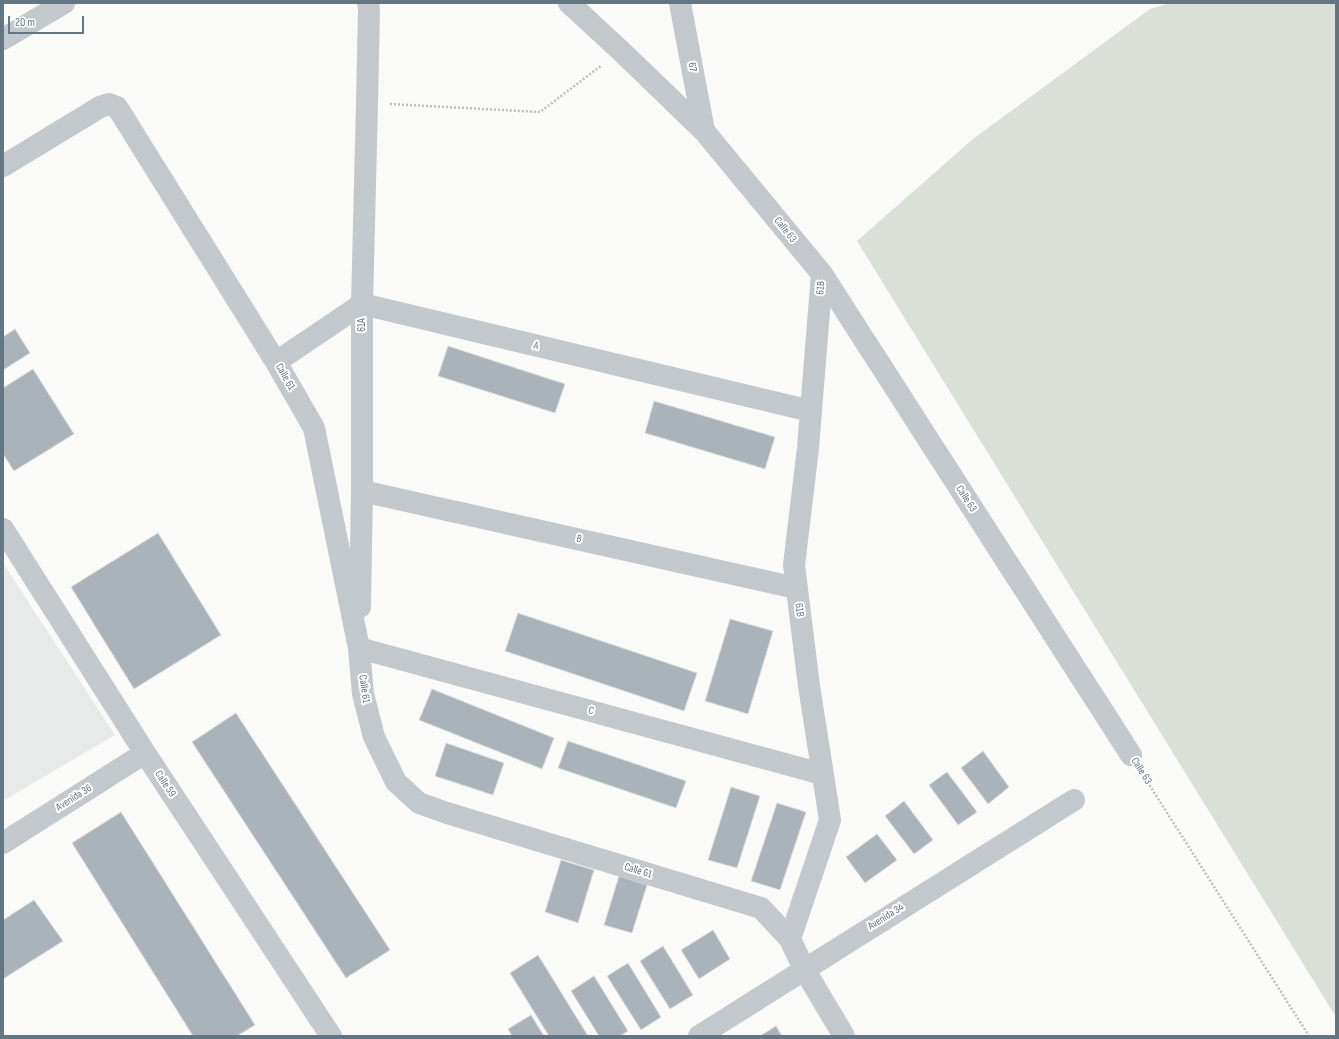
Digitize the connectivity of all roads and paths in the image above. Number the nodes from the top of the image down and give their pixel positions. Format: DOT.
graph roads {
  1 [pos="64,3"];
  2 [pos="368,3"];
  3 [pos="569,3"];
  4 [pos="680,3"];
  5 [pos="3,39"];
  6 [pos="621,51"];
  7 [pos="368,103"];
  8 [pos="704,131"];
  9 [pos="3,166"];
  10 [pos="822,274"];
  11 [pos="362,304"];
  12 [pos="276,362"];
  13 [pos="811,411"];
  14 [pos="362,491"];
  15 [pos="3,529"];
  16 [pos="796,588"];
  17 [pos="359,648"];
  18 [pos="145,753"];
  19 [pos="1131,755"];
  20 [pos="822,774"];
  21 [pos="1074,800"];
  22 [pos="3,843"];
  23 [pos="790,939"];
  24 [pos="804,969"];
  25 [pos="332,1036"];
  26 [pos="699,1036"];
  27 [pos="844,1036"];
  28 [pos="1309,1036"];
  1 -- 5 [label="street"];
  2 -- 7 [label="street, 61A"];
  3 -- 6 [label="street, Calle 63"];
  4 -- 8 [label="street, 67"];
  6 -- 7 [label="path"];
  6 -- 8 [label="street, Calle 63"];
  7 -- 11 [label="street, 61A"];
  8 -- 10 [label="street, Calle 63"];
  9 -- 12 [label="street, Calle 61"];
  10 -- 13 [label="street, 61B"];
  10 -- 19 [label="street, Calle 63"];
  11 -- 12 [label="street"];
  11 -- 13 [label="street, A"];
  11 -- 14 [label="street, 61A"];
  12 -- 17 [label="street, Calle 61"];
  13 -- 16 [label="street, 61B"];
  14 -- 16 [label="street, B"];
  14 -- 17 [label="street, 61A"];
  15 -- 18 [label="street, Calle 59"];
  16 -- 20 [label="street, 61B"];
  17 -- 20 [label="street, C"];
  17 -- 23 [label="street, Calle 61"];
  18 -- 22 [label="street, Avenida 36"];
  18 -- 25 [label="street, Calle 59"];
  19 -- 28 [label="path, Calle 63"];
  20 -- 23 [label="street, 61B"];
  21 -- 24 [label="street, Avenida 34"];
  23 -- 24 [label="street, Calle 61"];
  24 -- 26 [label="street, Avenida 34"];
  24 -- 27 [label="street, Calle 61"];
}
